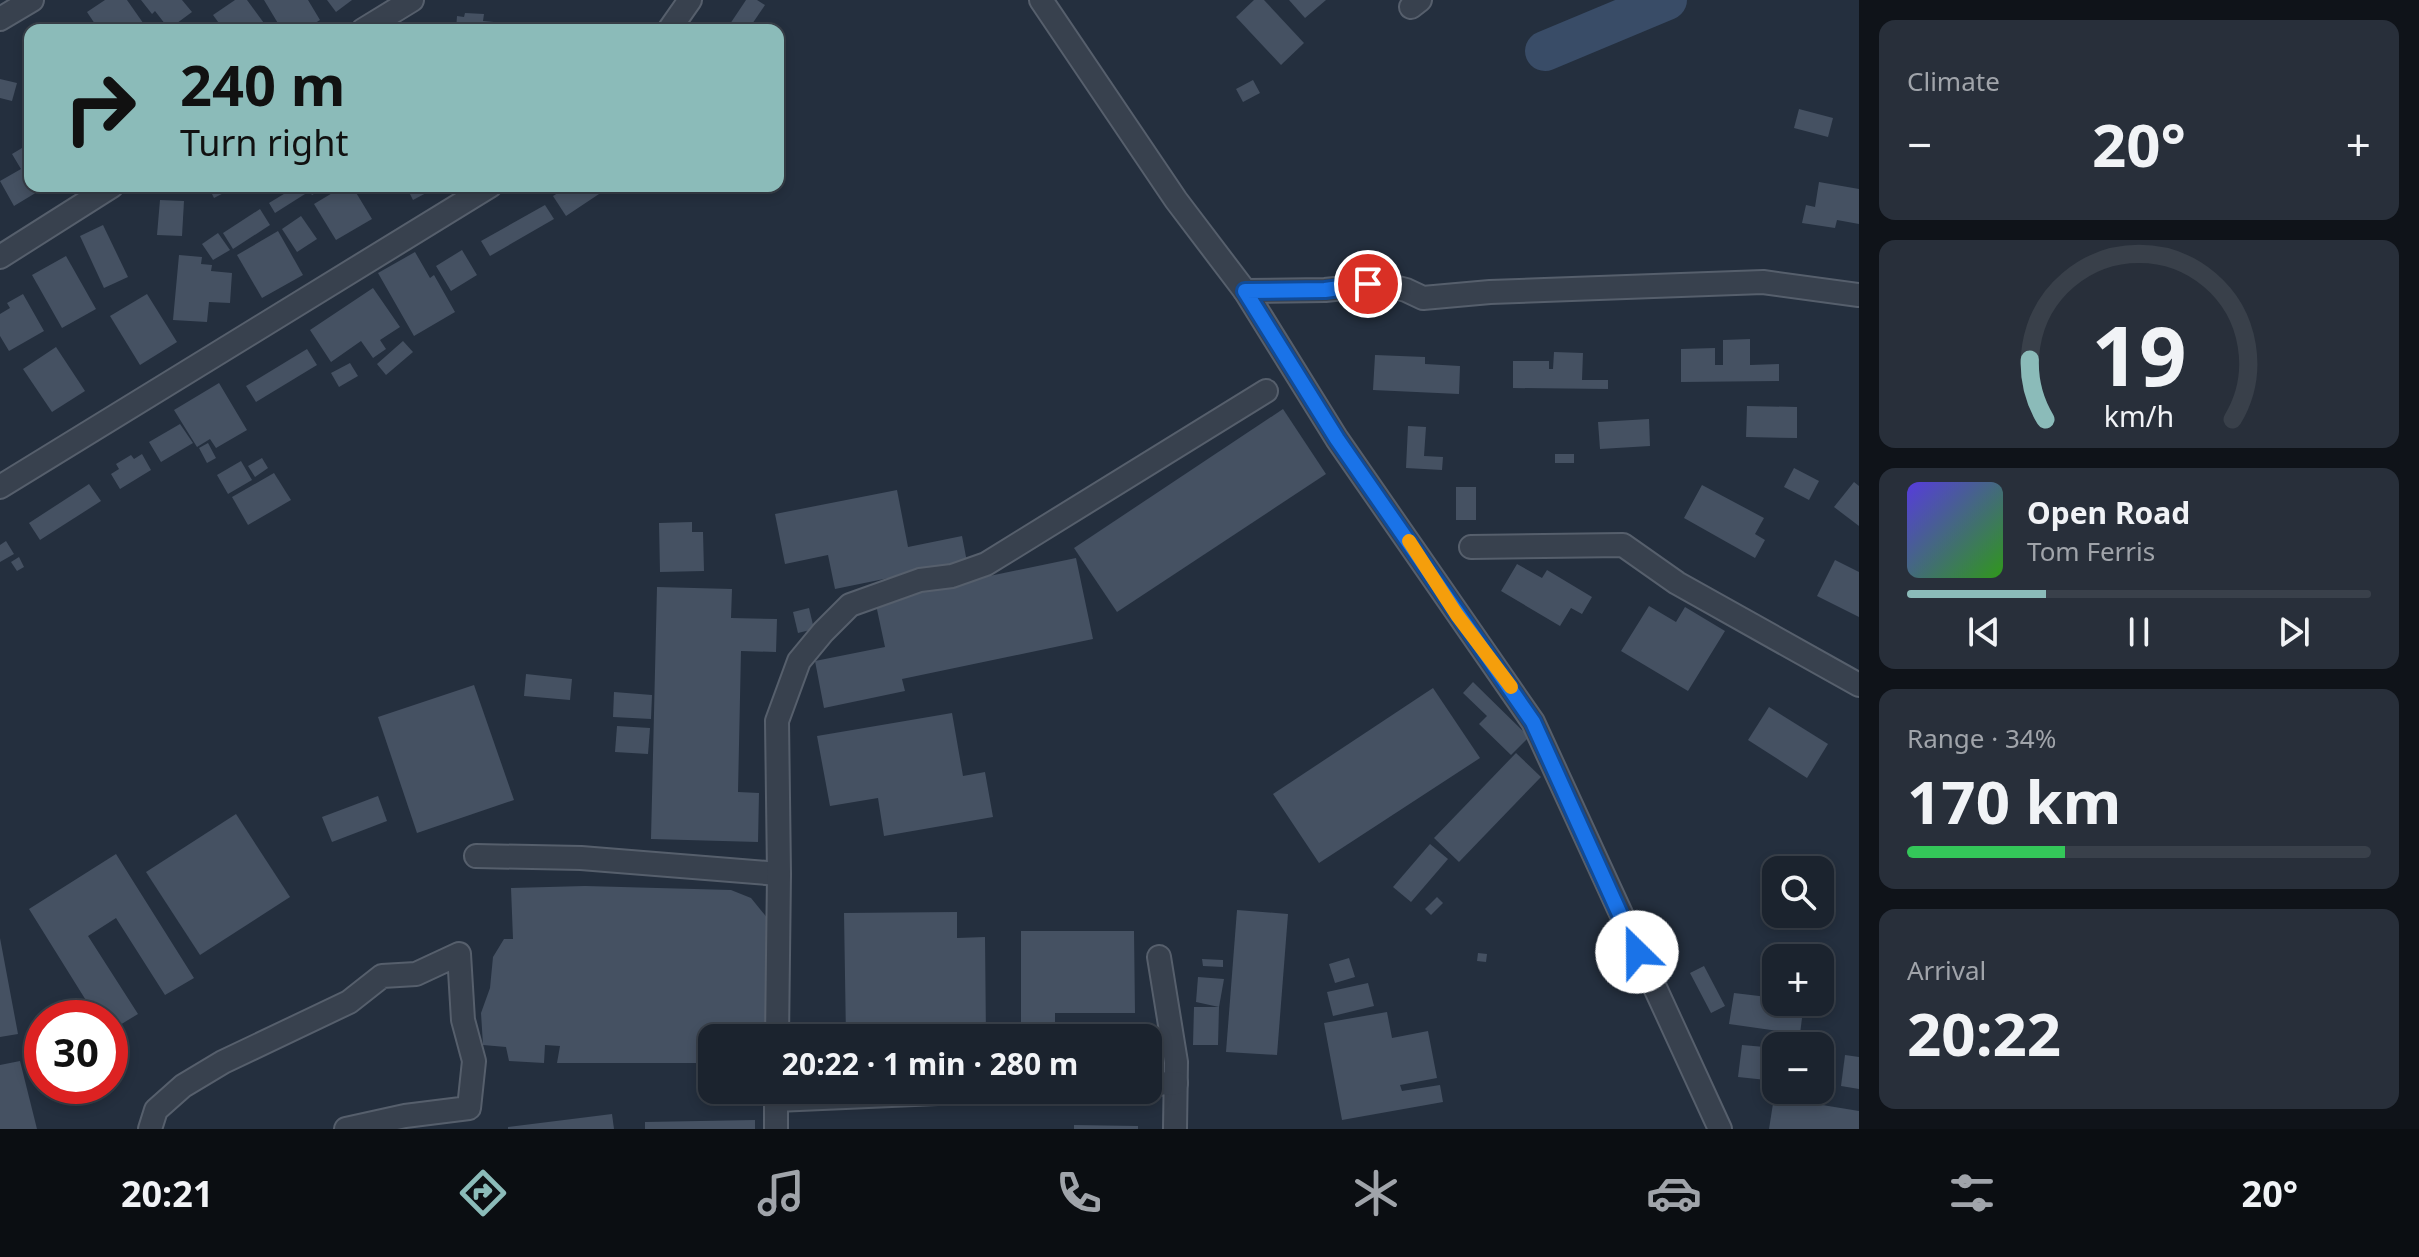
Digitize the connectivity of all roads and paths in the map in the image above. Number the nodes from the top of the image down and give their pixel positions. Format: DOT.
graph roads {
  1 [pos="32,0"];
  2 [pos="412,0"];
  3 [pos="690,0"];
  4 [pos="1041,0"];
  5 [pos="0,19"];
  6 [pos="373,24"];
  7 [pos="673,24"];
  8 [pos="103,192"];
  9 [pos="480,192"];
  10 [pos="0,257"];
  11 [pos="1245,291"];
  12 [pos="1859,295"];
  13 [pos="1266,391"];
  14 [pos="0,487"];
  15 [pos="1471,547"];
  16 [pos="1859,685"];
  17 [pos="476,856"];
  18 [pos="779,874"];
  19 [pos="1159,957"];
  20 [pos="777,1024"];
  21 [pos="1176,1083"];
  22 [pos="1162,1084"];
  23 [pos="776,1104"];
  24 [pos="150,1129"];
  25 [pos="346,1129"];
  26 [pos="776,1129"];
  27 [pos="1175,1129"];
  28 [pos="1720,1129"];
  1 -- 5 [label="street"];
  2 -- 6 [label="street"];
  3 -- 7 [label="street"];
  4 -- 11 [label="street"];
  8 -- 10 [label="street"];
  9 -- 14 [label="street"];
  11 -- 12 [label="street"];
  11 -- 28 [label="street"];
  13 -- 18 [label="street"];
  15 -- 16 [label="street"];
  17 -- 18 [label="street"];
  18 -- 20 [label="street"];
  19 -- 21 [label="street"];
  21 -- 22 [label="street"];
  21 -- 27 [label="street"];
  23 -- 26 [label="street"];
  24 -- 25 [label="street"];
}
